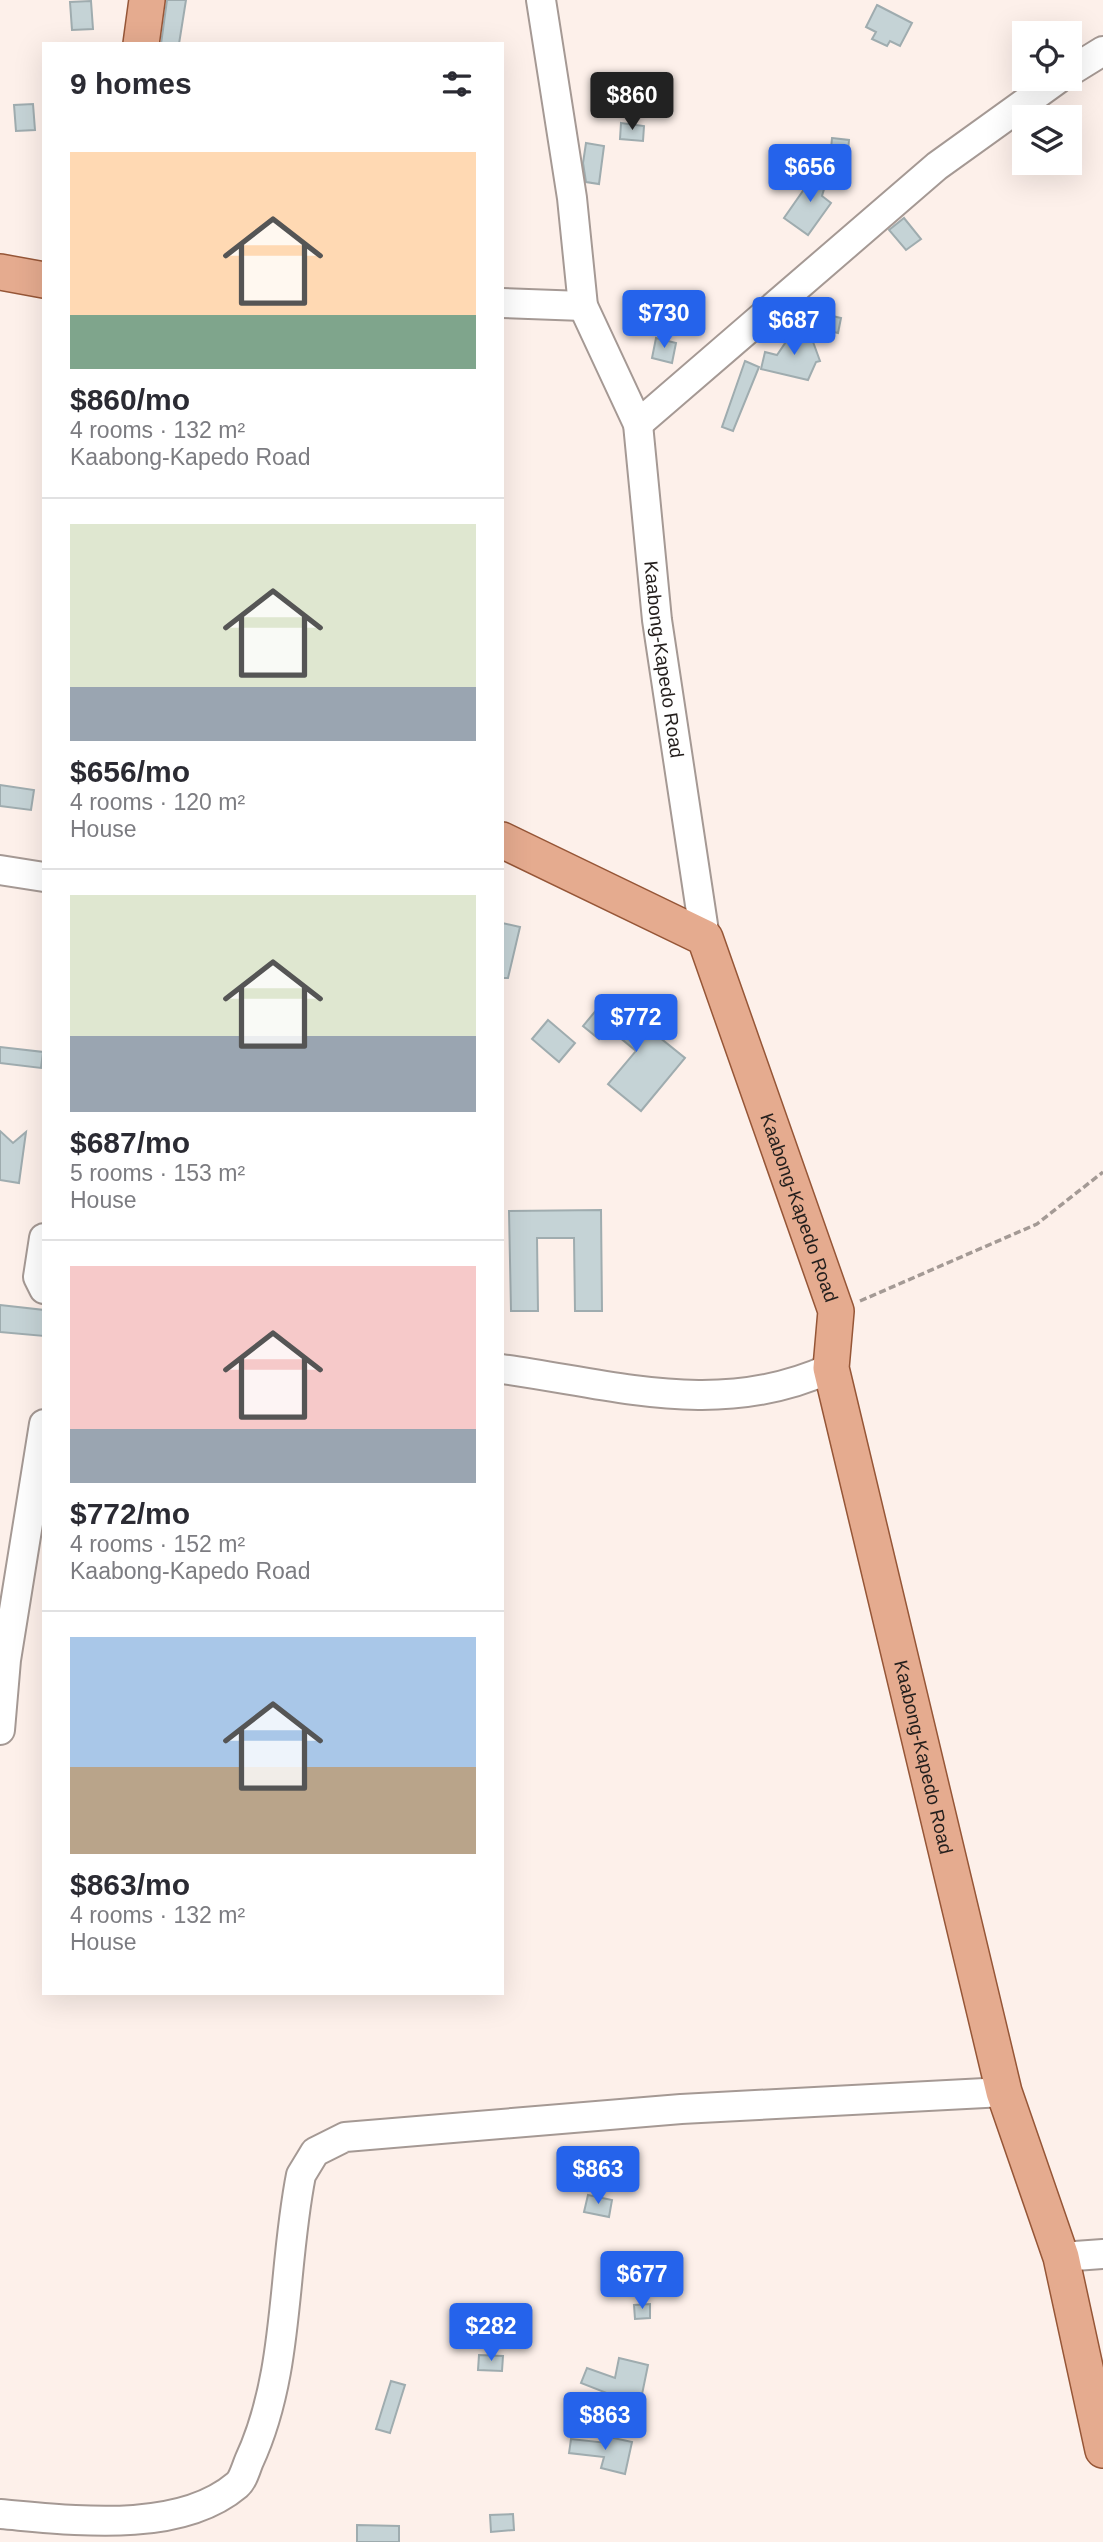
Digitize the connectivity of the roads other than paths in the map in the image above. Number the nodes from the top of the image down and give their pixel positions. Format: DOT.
graph roads {
  1 [pos="147,0"];
  2 [pos="541,0"];
  3 [pos="141,42"];
  4 [pos="1103,51"];
  5 [pos="1082,64"];
  6 [pos="1041,91"];
  7 [pos="0,272"];
  8 [pos="42,280"];
  9 [pos="504,303"];
  10 [pos="583,306"];
  11 [pos="638,424"];
  12 [pos="504,841"];
  13 [pos="0,870"];
  14 [pos="42,877"];
  15 [pos="705,938"];
  16 [pos="42,1251"];
  17 [pos="42,1285"];
  18 [pos="831,1368"];
  19 [pos="504,1369"];
  20 [pos="42,1436"];
  21 [pos="3,1660"];
  22 [pos="0,1730"];
  23 [pos="1004,2092"];
  24 [pos="1103,2253"];
  25 [pos="1061,2257"];
  26 [pos="1103,2450"];
  27 [pos="0,2514"];
  1 -- 3 [label="main road"];
  2 -- 10 [label="street, Kaabong-Kapedo Road"];
  4 -- 5 [label="street"];
  6 -- 11 [label="street"];
  7 -- 8 [label="main road"];
  9 -- 10 [label="street"];
  10 -- 11 [label="street, Kaabong-Kapedo Road"];
  11 -- 15 [label="street, Kaabong-Kapedo Road"];
  12 -- 15 [label="main road"];
  13 -- 14 [label="street"];
  15 -- 18 [label="main road, Kaabong-Kapedo Road"];
  16 -- 17 [label="street"];
  18 -- 19 [label="street"];
  18 -- 23 [label="main road, Kaabong-Kapedo Road"];
  20 -- 21 [label="street"];
  21 -- 22 [label="street"];
  23 -- 25 [label="main road, Kaabong-Kapedo Road"];
  23 -- 27 [label="street"];
  24 -- 25 [label="street"];
  25 -- 26 [label="main road, Kaabong-Kapedo Road"];
}
